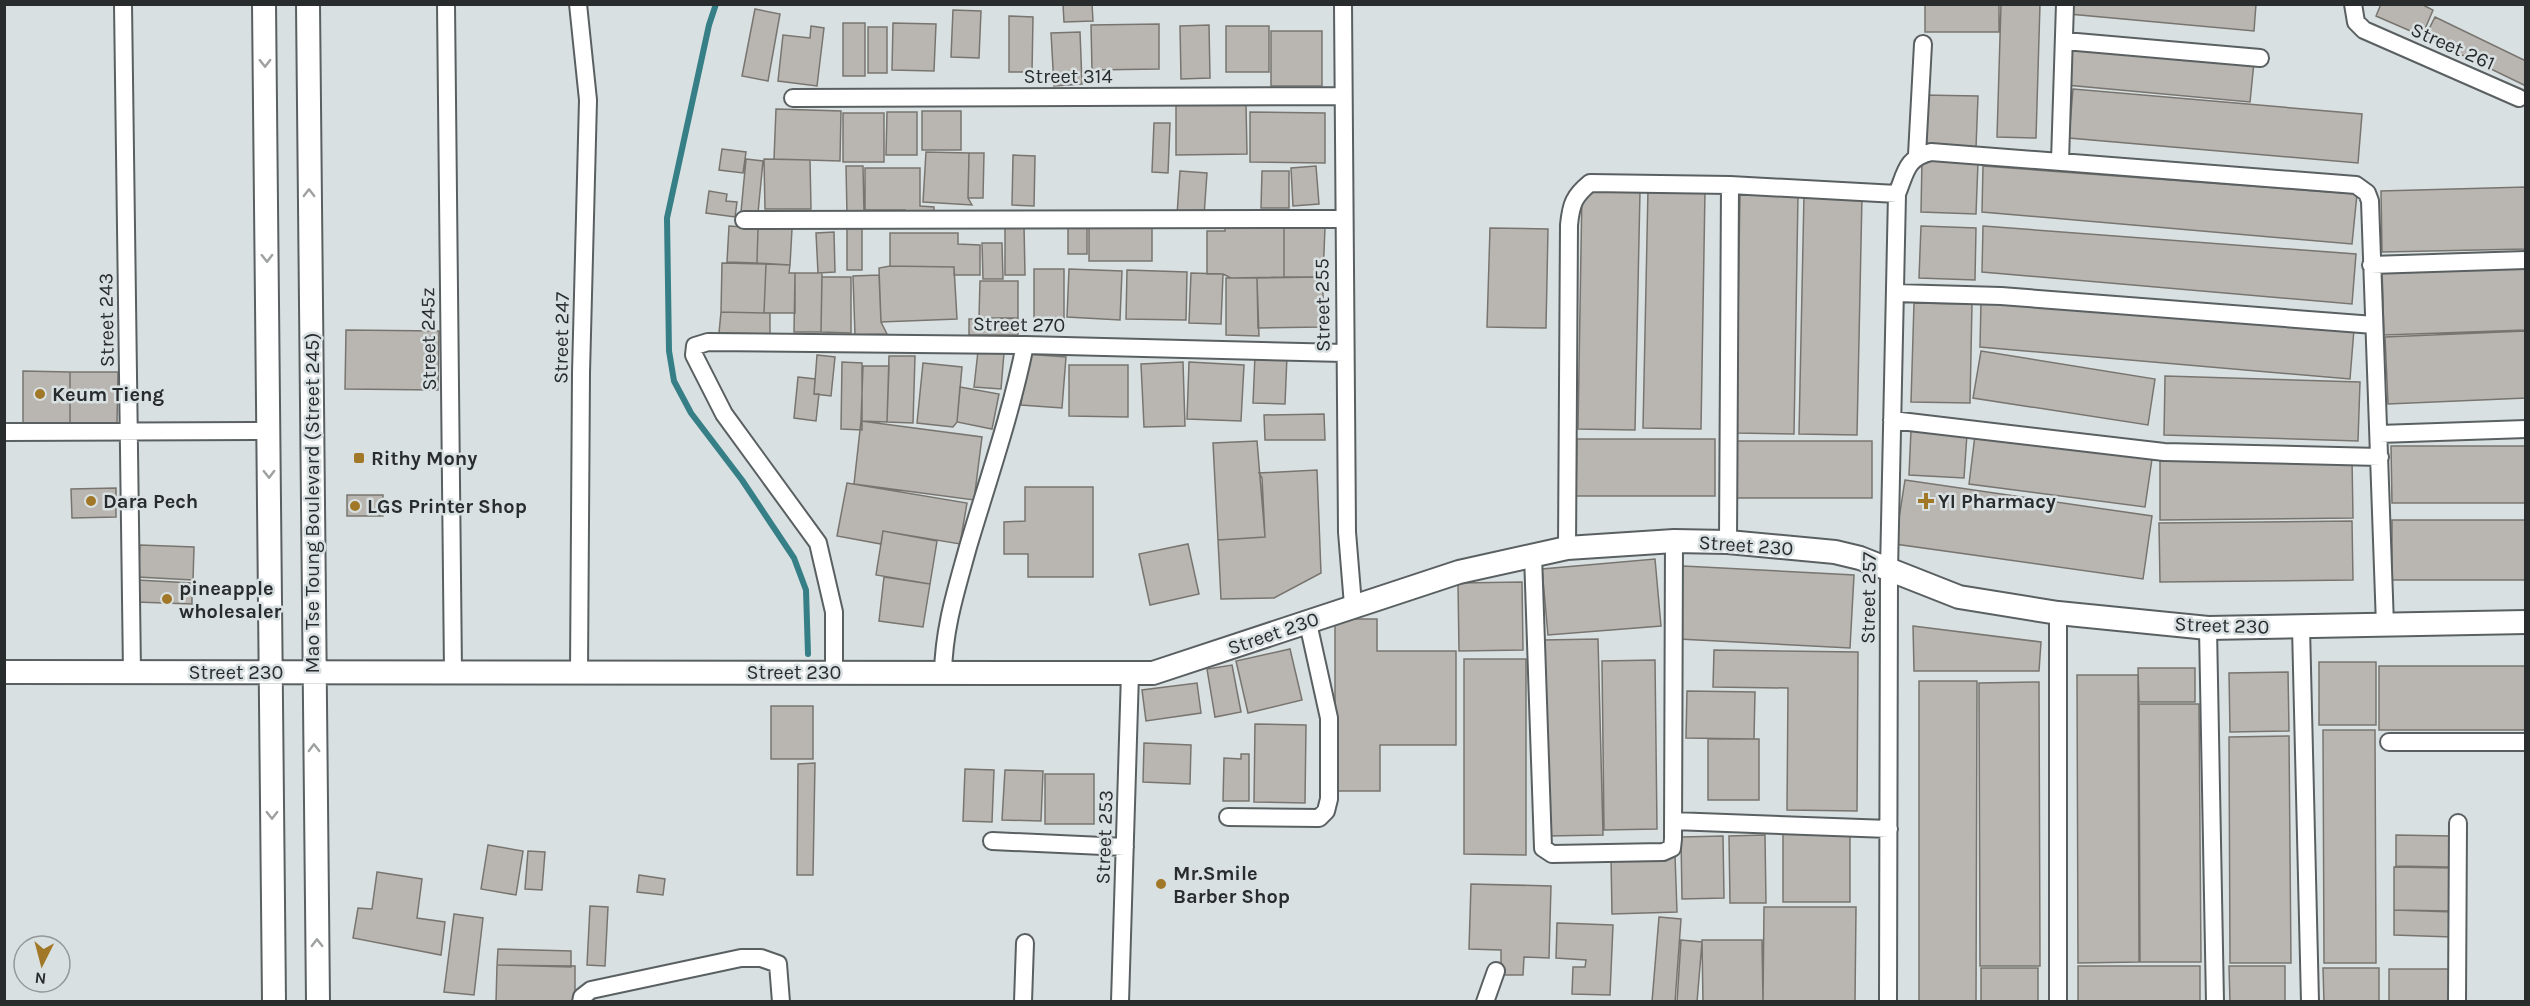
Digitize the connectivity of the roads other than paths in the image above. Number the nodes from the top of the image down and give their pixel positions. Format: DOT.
graph roads {
  1 [pos="123,4"];
  2 [pos="264,4"];
  3 [pos="308,4"];
  4 [pos="446,4"];
  5 [pos="578,4"];
  6 [pos="1342,4"];
  7 [pos="2065,4"];
  8 [pos="2353,4"];
  9 [pos="2064,41"];
  10 [pos="1923,44"];
  11 [pos="2260,58"];
  12 [pos="1343,96"];
  13 [pos="793,98"];
  14 [pos="2519,98"];
  15 [pos="1917,155"];
  16 [pos="2060,161"];
  17 [pos="1730,185"];
  18 [pos="1897,194"];
  19 [pos="1342,219"];
  20 [pos="744,220"];
  21 [pos="2526,260"];
  22 [pos="2371,265"];
  23 [pos="1895,293"];
  24 [pos="2374,325"];
  25 [pos="1025,345"];
  26 [pos="1344,353"];
  27 [pos="1892,420"];
  28 [pos="2526,429"];
  29 [pos="268,431"];
  30 [pos="4,432"];
  31 [pos="128,432"];
  32 [pos="2379,434"];
  33 [pos="2380,457"];
  34 [pos="1674,541"];
  35 [pos="1728,542"];
  36 [pos="1566,548"];
  37 [pos="1533,555"];
  38 [pos="1889,571"];
  39 [pos="1353,605"];
  40 [pos="2058,612"];
  41 [pos="2526,622"];
  42 [pos="1308,623"];
  43 [pos="2385,625"];
  44 [pos="2301,627"];
  45 [pos="2208,628"];
  46 [pos="4,672"];
  47 [pos="132,672"];
  48 [pos="272,672"];
  49 [pos="313,672"];
  50 [pos="453,672"];
  51 [pos="579,672"];
  52 [pos="834,672"];
  53 [pos="943,673"];
  54 [pos="1130,673"];
  55 [pos="2389,742"];
  56 [pos="2526,742"];
  57 [pos="1228,817"];
  58 [pos="1673,821"];
  59 [pos="2458,823"];
  60 [pos="1889,829"];
  61 [pos="992,840"];
  62 [pos="1125,847"];
  63 [pos="1025,943"];
  64 [pos="1496,971"];
  65 [pos="274,1002"];
  66 [pos="318,1002"];
  67 [pos="581,1002"];
  68 [pos="781,1002"];
  69 [pos="1023,1002"];
  70 [pos="1120,1002"];
  71 [pos="1485,1002"];
  72 [pos="1888,1002"];
  73 [pos="2058,1002"];
  74 [pos="2215,1002"];
  75 [pos="2310,1002"];
  76 [pos="2457,1002"];
  1 -- 31 [label="street, Street 243"];
  2 -- 29 [label="street, Mao Tse Toung Boulevard (Street 245), one-way"];
  49 -- 3 [label="street, Mao Tse Toung Boulevard (Street 245), one-way"];
  4 -- 50 [label="street, Street 245z"];
  5 -- 51 [label="street, Street 247"];
  6 -- 12 [label="street, Street 255"];
  7 -- 9 [label="street"];
  8 -- 14 [label="street, Street 261"];
  9 -- 11 [label="street"];
  9 -- 16 [label="street"];
  10 -- 15 [label="street"];
  12 -- 13 [label="street, Street 314"];
  12 -- 19 [label="street, Street 255"];
  15 -- 16 [label="street"];
  15 -- 18 [label="street, Street 257"];
  16 -- 22 [label="street"];
  17 -- 18 [label="street"];
  17 -- 35 [label="street"];
  17 -- 36 [label="street"];
  18 -- 23 [label="street, Street 257"];
  19 -- 20 [label="street"];
  19 -- 26 [label="street, Street 255"];
  21 -- 22 [label="street"];
  22 -- 24 [label="street"];
  23 -- 24 [label="street"];
  23 -- 27 [label="street, Street 257"];
  24 -- 32 [label="street"];
  25 -- 26 [label="street, Street 270"];
  25 -- 52 [label="street, Street 270"];
  25 -- 53 [label="street"];
  26 -- 39 [label="street, Street 255"];
  27 -- 33 [label="street"];
  27 -- 38 [label="street, Street 257"];
  28 -- 32 [label="street"];
  29 -- 31 [label="street"];
  29 -- 48 [label="street, Mao Tse Toung Boulevard (Street 245), one-way"];
  30 -- 31 [label="street"];
  31 -- 47 [label="street, Street 243"];
  32 -- 33 [label="street"];
  33 -- 43 [label="street"];
  34 -- 35 [label="street, Street 230"];
  34 -- 36 [label="street, Street 230"];
  34 -- 58 [label="street"];
  35 -- 38 [label="street, Street 230"];
  36 -- 37 [label="street, Street 230"];
  37 -- 39 [label="street, Street 230"];
  37 -- 58 [label="street"];
  38 -- 40 [label="street, Street 230"];
  38 -- 60 [label="street, Street 257"];
  39 -- 42 [label="street, Street 230"];
  40 -- 45 [label="street, Street 230"];
  40 -- 73 [label="street"];
  41 -- 43 [label="street, Street 230"];
  42 -- 54 [label="street, Street 230"];
  42 -- 57 [label="street"];
  43 -- 44 [label="street, Street 230"];
  44 -- 45 [label="street, Street 230"];
  44 -- 75 [label="street"];
  45 -- 74 [label="street"];
  46 -- 47 [label="street, Street 230"];
  47 -- 48 [label="street, Street 230"];
  48 -- 49 [label="street, Street 230"];
  48 -- 65 [label="street, Mao Tse Toung Boulevard (Street 245), one-way"];
  49 -- 50 [label="street, Street 230"];
  66 -- 49 [label="street, Mao Tse Toung Boulevard (Street 245), one-way"];
  50 -- 51 [label="street, Street 230"];
  51 -- 52 [label="street, Street 230"];
  52 -- 53 [label="street, Street 230"];
  53 -- 54 [label="street, Street 230"];
  54 -- 62 [label="street, Street 253"];
  55 -- 56 [label="street"];
  58 -- 60 [label="street"];
  59 -- 76 [label="street"];
  60 -- 72 [label="street, Street 257"];
  61 -- 62 [label="street"];
  62 -- 70 [label="street, Street 253"];
  63 -- 69 [label="street"];
  64 -- 71 [label="street"];
  67 -- 68 [label="street"];
}
